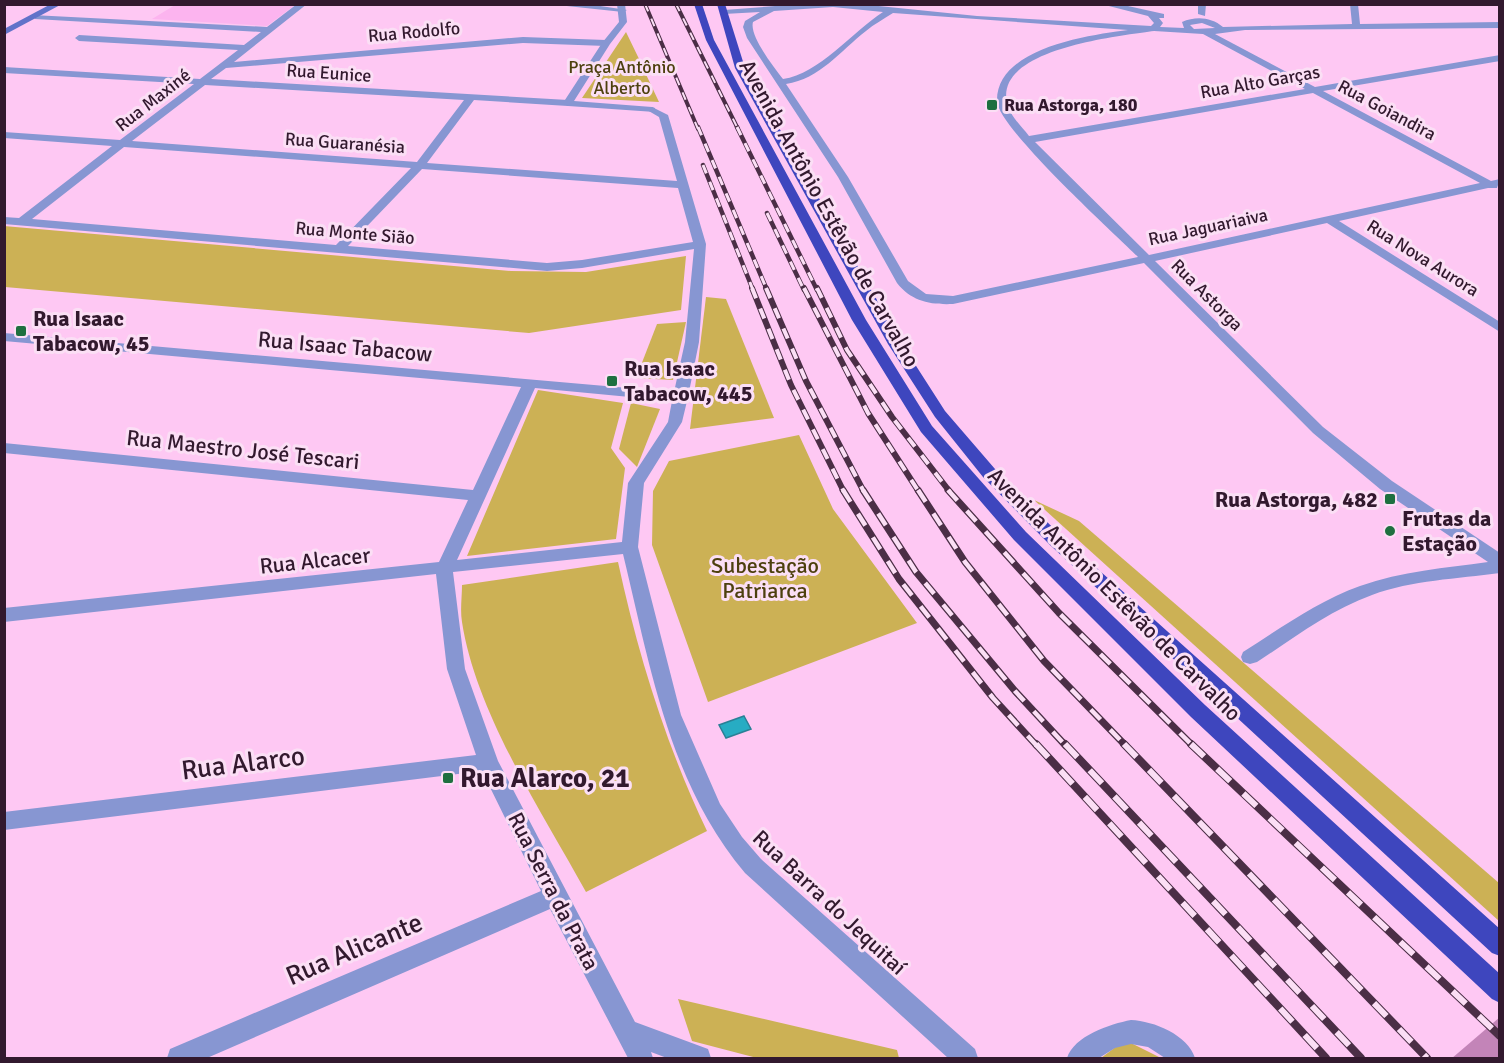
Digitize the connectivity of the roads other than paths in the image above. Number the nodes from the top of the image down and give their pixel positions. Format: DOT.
graph roads {
  1 [pos="58,4"];
  2 [pos="303,4"];
  3 [pos="552,4"];
  4 [pos="698,4"];
  5 [pos="704,4"];
  6 [pos="1105,4"];
  7 [pos="1354,4"];
  8 [pos="829,5"];
  9 [pos="622,7"];
  10 [pos="780,7"];
  11 [pos="723,8"];
  12 [pos="741,8"];
  13 [pos="1202,9"];
  14 [pos="891,10"];
  15 [pos="1151,14"];
  16 [pos="35,17"];
  17 [pos="1168,18"];
  18 [pos="1079,22"];
  19 [pos="1187,23"];
  20 [pos="4,25"];
  21 [pos="1500,25"];
  22 [pos="18,26"];
  23 [pos="1215,26"];
  24 [pos="1356,26"];
  25 [pos="1153,29"];
  26 [pos="270,30"];
  27 [pos="1205,32"];
  28 [pos="4,33"];
  29 [pos="729,35"];
  30 [pos="79,38"];
  31 [pos="1088,39"];
  32 [pos="1227,42"];
  33 [pos="606,43"];
  34 [pos="246,48"];
  35 [pos="1500,58"];
  36 [pos="225,65"];
  37 [pos="4,70"];
  38 [pos="203,82"];
  39 [pos="779,82"];
  40 [pos="1312,89"];
  41 [pos="470,99"];
  42 [pos="568,103"];
  43 [pos="652,110"];
  44 [pos="4,135"];
  45 [pos="1027,140"];
  46 [pos="123,144"];
  47 [pos="420,165"];
  48 [pos="683,185"];
  49 [pos="1497,185"];
  50 [pos="1328,219"];
  51 [pos="4,220"];
  52 [pos="22,221"];
  53 [pos="700,244"];
  54 [pos="338,250"];
  55 [pos="1146,259"];
  56 [pos="924,300"];
  57 [pos="1500,328"];
  58 [pos="4,337"];
  59 [pos="530,383"];
  60 [pos="681,396"];
  61 [pos="4,448"];
  62 [pos="478,496"];
  63 [pos="630,547"];
  64 [pos="1500,562"];
  65 [pos="1500,567"];
  66 [pos="444,569"];
  67 [pos="4,615"];
  68 [pos="1250,657"];
  69 [pos="488,762"];
  70 [pos="4,820"];
  71 [pos="555,896"];
  72 [pos="1500,945"];
  73 [pos="1500,992"];
  74 [pos="627,1031"];
  75 [pos="179,1059"];
  76 [pos="641,1059"];
  77 [pos="699,1059"];
  78 [pos="966,1059"];
  79 [pos="1078,1059"];
  80 [pos="1184,1059"];
  1 -- 16 [label="main road"];
  2 -- 26 [label="street, Rua Maxiné"];
  3 -- 9 [label="street"];
  4 -- 73 [label="highway, Avenida Antônio Estêvão de Carvalho"];
  5 -- 11 [label="highway"];
  6 -- 15 [label="street"];
  7 -- 24 [label="street"];
  8 -- 10 [label="street"];
  8 -- 14 [label="street"];
  9 -- 33 [label="street"];
  10 -- 12 [label="street"];
  10 -- 39 [label="street, Avenida Antônio Estêvão de Carvalho"];
  11 -- 12 [label="street"];
  11 -- 29 [label="highway, Avenida Antônio Estêvão de Carvalho"];
  12 -- 29 [label="street, Avenida Antônio Estêvão de Carvalho"];
  13 -- 19 [label="street"];
  13 -- 23 [label="street, Rua Goiandira"];
  14 -- 18 [label="street"];
  14 -- 39 [label="street"];
  15 -- 17 [label="street"];
  15 -- 25 [label="street"];
  16 -- 22 [label="main road"];
  16 -- 26 [label="street"];
  18 -- 25 [label="street"];
  18 -- 31 [label="street"];
  19 -- 23 [label="street"];
  19 -- 25 [label="street"];
  19 -- 27 [label="street"];
  20 -- 22 [label="street"];
  21 -- 24 [label="street"];
  22 -- 28 [label="main road"];
  23 -- 24 [label="street"];
  23 -- 27 [label="street"];
  23 -- 32 [label="street, Rua Goiandira"];
  25 -- 31 [label="street, Rua Astorga"];
  26 -- 34 [label="street, Rua Maxiné"];
  27 -- 32 [label="street, Rua Goiandira"];
  29 -- 72 [label="highway, Avenida Antônio Estêvão de Carvalho"];
  30 -- 34 [label="street"];
  31 -- 45 [label="street, Rua Astorga"];
  32 -- 40 [label="street, Rua Goiandira"];
  33 -- 36 [label="street, Rua Rodolfo"];
  33 -- 42 [label="street"];
  34 -- 36 [label="street, Rua Maxiné"];
  35 -- 40 [label="street, Rua Alto Garças"];
  36 -- 38 [label="street, Rua Maxiné"];
  37 -- 38 [label="street, Rua Eunice"];
  38 -- 41 [label="street, Rua Eunice"];
  38 -- 46 [label="street, Rua Maxiné"];
  39 -- 56 [label="street, Avenida Antônio Estêvão de Carvalho"];
  40 -- 45 [label="street, Rua Alto Garças"];
  40 -- 49 [label="street, Rua Goiandira"];
  41 -- 42 [label="street, Rua Eunice"];
  41 -- 47 [label="street"];
  42 -- 43 [label="street, Rua Eunice"];
  43 -- 48 [label="street, Rua Barra do Jequitaí"];
  44 -- 46 [label="street, Rua Guaranésia"];
  45 -- 55 [label="street, Rua Astorga"];
  46 -- 47 [label="street, Rua Guaranésia"];
  46 -- 52 [label="street, Rua Maxiné"];
  47 -- 48 [label="street, Rua Guaranésia"];
  47 -- 54 [label="street"];
  48 -- 53 [label="street, Rua Barra do Jequitaí"];
  49 -- 50 [label="street, Rua Jaguariaiva"];
  50 -- 55 [label="street, Rua Jaguariaiva"];
  50 -- 57 [label="street, Rua Nova Aurora"];
  51 -- 52 [label="street, Rua Monte Sião"];
  52 -- 54 [label="street, Rua Monte Sião"];
  53 -- 54 [label="street, Rua Monte Sião"];
  53 -- 60 [label="street, Rua Barra do Jequitaí"];
  55 -- 56 [label="street, Rua Jaguariaiva"];
  55 -- 64 [label="street, Rua Astorga"];
  58 -- 59 [label="street, Rua Isaac Tabacow"];
  59 -- 60 [label="street, Rua Isaac Tabacow"];
  59 -- 62 [label="street"];
  60 -- 63 [label="street, Rua Barra do Jequitaí"];
  61 -- 62 [label="street, Rua Maestro José Tescari"];
  62 -- 66 [label="street"];
  63 -- 66 [label="street, Rua Alcacer"];
  63 -- 78 [label="street, Rua Barra do Jequitaí"];
  65 -- 68 [label="street"];
  66 -- 67 [label="street, Rua Alcacer"];
  66 -- 69 [label="street, Rua Serra da Prata"];
  69 -- 70 [label="street, Rua Alarco"];
  69 -- 71 [label="street, Rua Serra da Prata"];
  71 -- 74 [label="street, Rua Serra da Prata"];
  71 -- 75 [label="street, Rua Alicante"];
  74 -- 76 [label="street, Rua Serra da Prata"];
  74 -- 77 [label="street"];
  79 -- 80 [label="street"];
}
